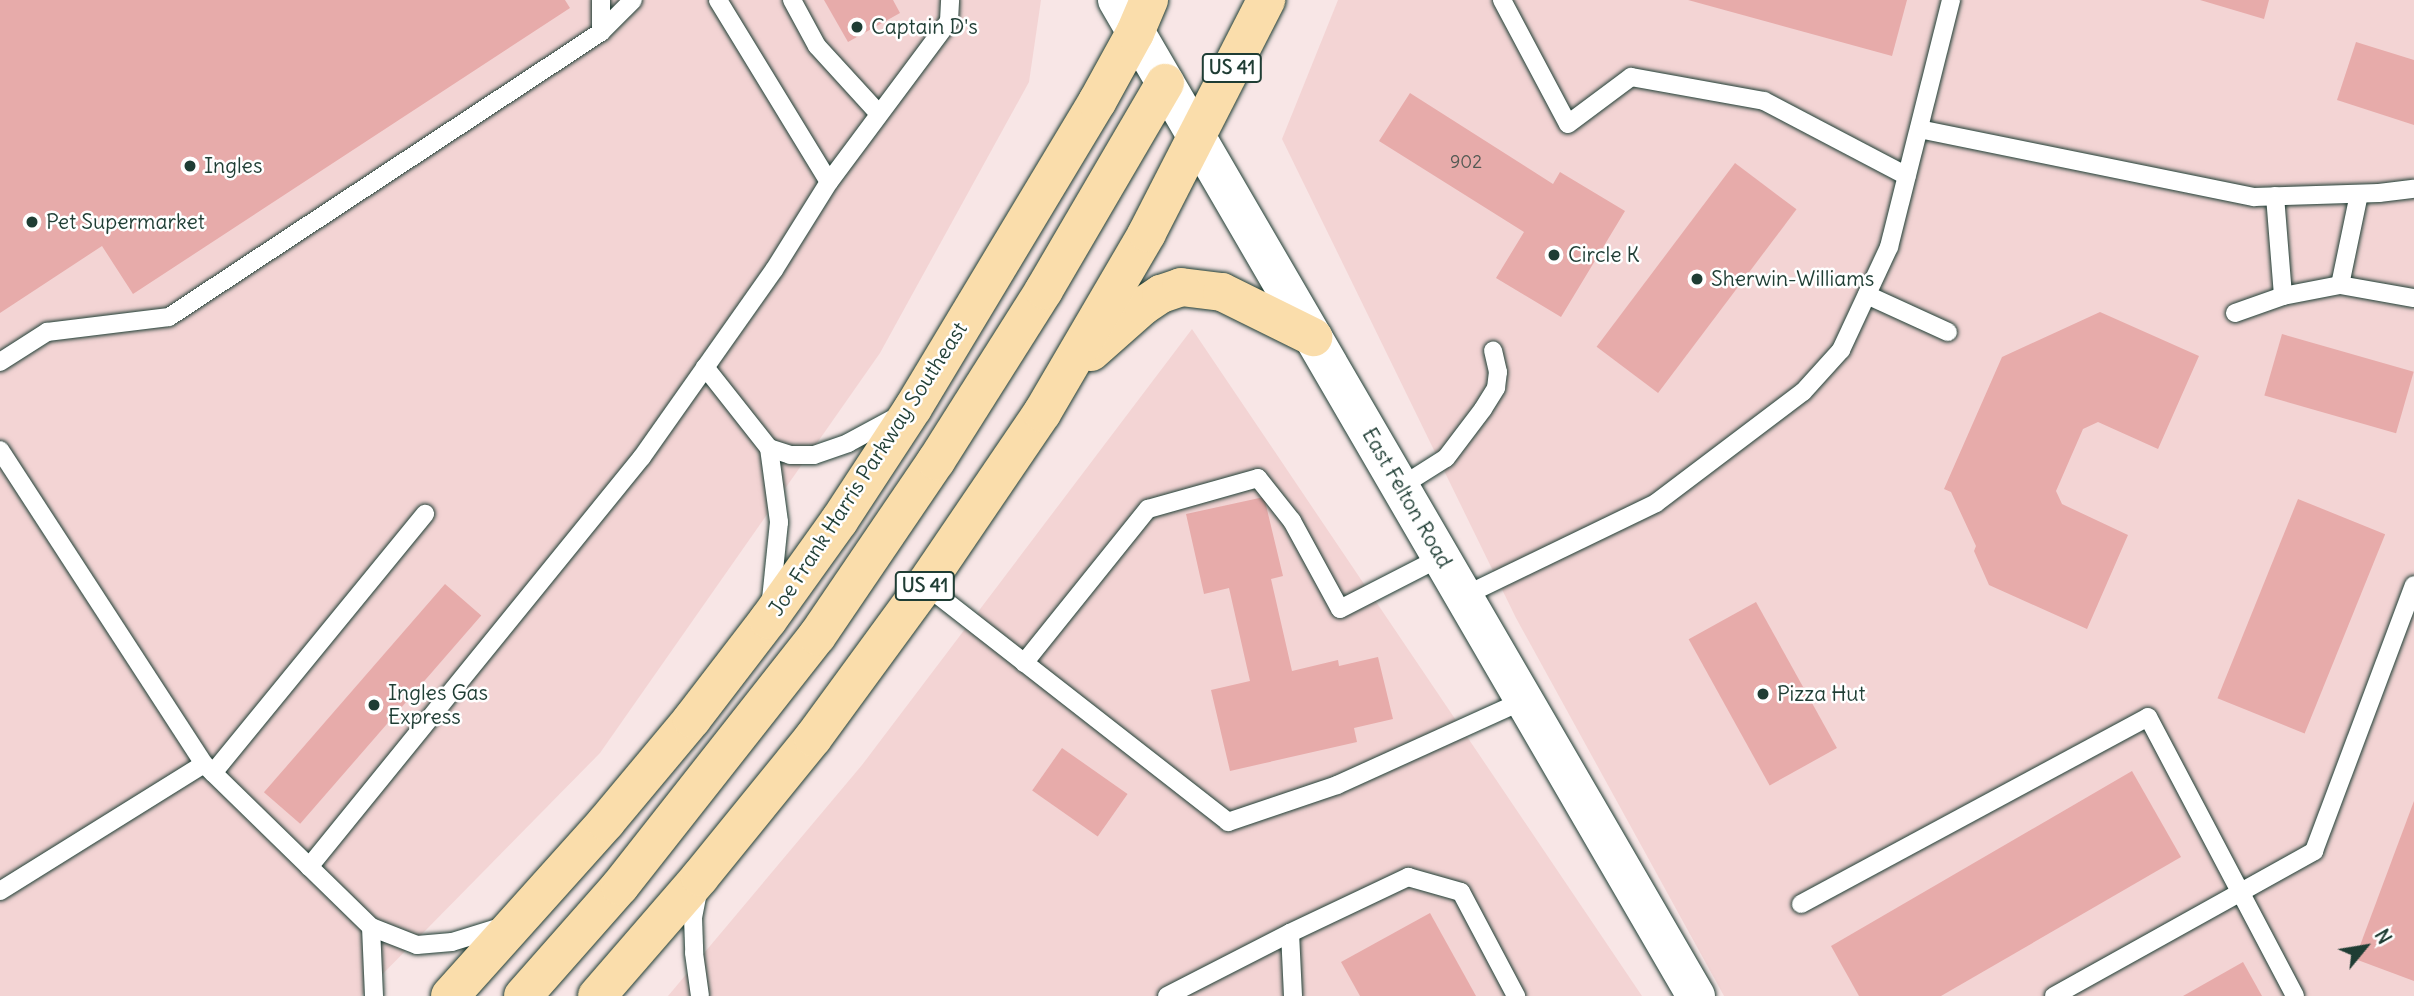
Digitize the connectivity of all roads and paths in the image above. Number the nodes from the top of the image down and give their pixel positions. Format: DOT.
graph roads {
  1 [pos="601,0"];
  2 [pos="634,0"];
  3 [pos="718,0"];
  4 [pos="792,0"];
  5 [pos="950,0"];
  6 [pos="1117,0"];
  7 [pos="1266,0"];
  8 [pos="1502,0"];
  9 [pos="1951,0"];
  10 [pos="1142,16"];
  11 [pos="601,32"];
  12 [pos="1165,83"];
  13 [pos="879,114"];
  14 [pos="1919,129"];
  15 [pos="1198,137"];
  16 [pos="1907,176"];
  17 [pos="829,182"];
  18 [pos="2414,189"];
  19 [pos="2359,194"];
  20 [pos="2275,196"];
  21 [pos="2340,285"];
  22 [pos="1867,295"];
  23 [pos="2283,296"];
  24 [pos="2414,298"];
  25 [pos="2235,313"];
  26 [pos="1948,332"];
  27 [pos="1313,337"];
  28 [pos="1493,351"];
  29 [pos="0,362"];
  30 [pos="705,367"];
  31 [pos="1063,377"];
  32 [pos="913,408"];
  33 [pos="769,447"];
  34 [pos="0,450"];
  35 [pos="1400,486"];
  36 [pos="425,514"];
  37 [pos="1441,557"];
  38 [pos="2414,585"];
  39 [pos="925,586"];
  40 [pos="1464,596"];
  41 [pos="768,620"];
  42 [pos="1024,663"];
  43 [pos="1524,700"];
  44 [pos="209,769"];
  45 [pos="309,867"];
  46 [pos="700,877"];
  47 [pos="0,891"];
  48 [pos="2240,894"];
  49 [pos="1801,904"];
  50 [pos="518,922"];
  51 [pos="371,927"];
  52 [pos="1290,933"];
  53 [pos="1689,994"];
  54 [pos="374,996"];
  55 [pos="450,996"];
  56 [pos="523,996"];
  57 [pos="597,996"];
  58 [pos="700,996"];
  59 [pos="1167,996"];
  60 [pos="1293,996"];
  61 [pos="1516,996"];
  62 [pos="2054,996"];
  63 [pos="2295,996"];
  1 -- 11 [label="lane"];
  2 -- 11 [label="lane"];
  3 -- 17 [label="lane"];
  4 -- 13 [label="lane"];
  5 -- 13 [label="lane"];
  6 -- 10 [label="street, East Felton Road"];
  7 -- 15 [label="main road, US 41"];
  8 -- 16 [label="lane"];
  9 -- 14 [label="lane"];
  10 -- 12 [label="street, East Felton Road"];
  10 -- 32 [label="main road, Joe Frank Harris Parkway Southeast"];
  11 -- 29 [label="lane"];
  12 -- 15 [label="street, East Felton Road"];
  12 -- 56 [label="main road"];
  13 -- 17 [label="lane"];
  14 -- 16 [label="lane"];
  14 -- 20 [label="lane"];
  15 -- 27 [label="street, East Felton Road"];
  15 -- 31 [label="main road, US 41"];
  16 -- 22 [label="lane"];
  17 -- 30 [label="lane"];
  18 -- 19 [label="lane"];
  19 -- 20 [label="lane"];
  19 -- 21 [label="lane"];
  20 -- 23 [label="lane"];
  21 -- 23 [label="lane"];
  21 -- 24 [label="lane"];
  22 -- 26 [label="lane"];
  22 -- 40 [label="lane"];
  23 -- 25 [label="lane"];
  27 -- 31 [label="main road"];
  27 -- 35 [label="street, East Felton Road"];
  28 -- 35 [label="lane"];
  30 -- 33 [label="lane"];
  30 -- 45 [label="lane"];
  31 -- 39 [label="main road, US 41"];
  32 -- 33 [label="lane"];
  32 -- 41 [label="main road, Joe Frank Harris Parkway Southeast"];
  33 -- 41 [label="lane"];
  34 -- 44 [label="lane"];
  35 -- 37 [label="street, East Felton Road"];
  36 -- 44 [label="lane"];
  37 -- 40 [label="street, East Felton Road"];
  37 -- 42 [label="lane"];
  38 -- 48 [label="lane"];
  39 -- 42 [label="lane"];
  39 -- 46 [label="main road, US 41"];
  40 -- 43 [label="street, East Felton Road"];
  41 -- 50 [label="main road, Joe Frank Harris Parkway Southeast"];
  42 -- 43 [label="lane"];
  43 -- 53 [label="street, East Felton Road"];
  44 -- 45 [label="lane"];
  44 -- 47 [label="lane"];
  45 -- 51 [label="lane"];
  46 -- 57 [label="main road, US 41"];
  46 -- 58 [label="lane"];
  48 -- 49 [label="lane"];
  48 -- 62 [label="lane"];
  48 -- 63 [label="lane"];
  50 -- 51 [label="lane"];
  50 -- 55 [label="main road, Joe Frank Harris Parkway Southeast"];
  51 -- 54 [label="lane"];
  52 -- 59 [label="lane"];
  52 -- 60 [label="lane"];
  52 -- 61 [label="lane"];
}
